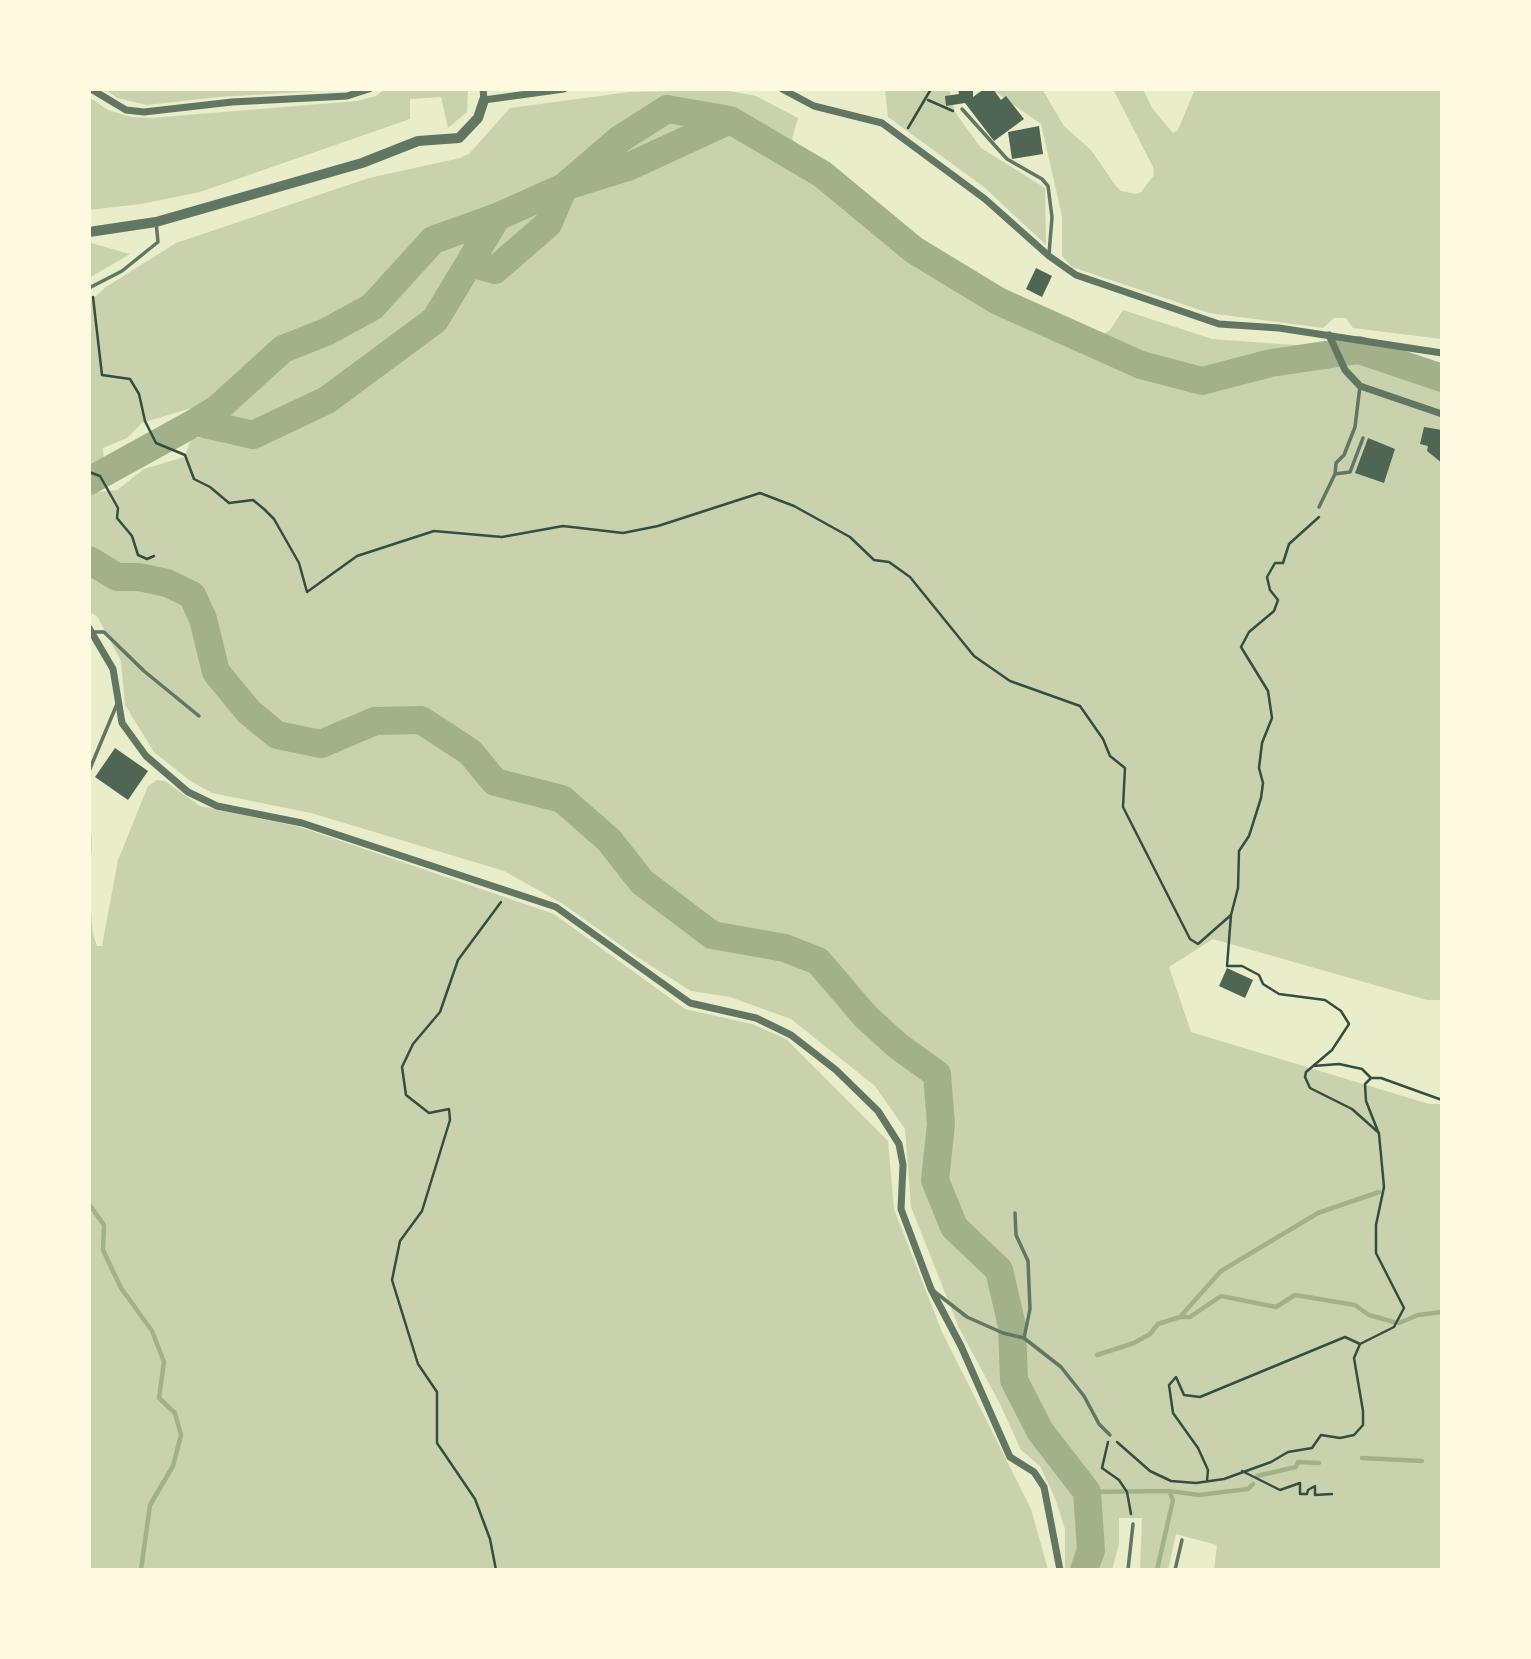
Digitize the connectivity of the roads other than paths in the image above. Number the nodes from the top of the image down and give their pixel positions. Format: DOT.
graph roads {
  1 [pos="91,89"];
  2 [pos="369,89"];
  3 [pos="564,89"];
  4 [pos="782,89"];
  5 [pos="484,94"];
  6 [pos="962,109"];
  7 [pos="156,222"];
  8 [pos="89,232"];
  9 [pos="1049,256"];
  10 [pos="90,287"];
  11 [pos="1329,335"];
  12 [pos="1442,353"];
  13 [pos="1360,386"];
  14 [pos="1442,414"];
  15 [pos="1363,438"];
  16 [pos="1335,474"];
  17 [pos="1319,507"];
  18 [pos="92,630"];
  19 [pos="118,702"];
  20 [pos="199,716"];
  21 [pos="89,771"];
  22 [pos="1015,1213"];
  23 [pos="931,1289"];
  24 [pos="1024,1338"];
  25 [pos="1110,1435"];
  26 [pos="1133,1524"];
  27 [pos="1182,1540"];
  28 [pos="1060,1570"];
  29 [pos="1128,1570"];
  30 [pos="1175,1570"];
  1 -- 2 [label="street"];
  3 -- 5 [label="street"];
  4 -- 9 [label="street"];
  5 -- 7 [label="street"];
  6 -- 9 [label="lane"];
  7 -- 8 [label="street"];
  7 -- 10 [label="lane"];
  9 -- 11 [label="street"];
  11 -- 12 [label="street"];
  11 -- 13 [label="street"];
  13 -- 14 [label="street"];
  13 -- 16 [label="lane"];
  15 -- 16 [label="lane"];
  16 -- 17 [label="lane"];
  18 -- 19 [label="street"];
  18 -- 20 [label="lane"];
  19 -- 21 [label="lane"];
  19 -- 23 [label="street"];
  22 -- 24 [label="lane"];
  23 -- 24 [label="lane"];
  23 -- 28 [label="street"];
  24 -- 25 [label="lane"];
  26 -- 29 [label="lane"];
  27 -- 30 [label="lane"];
}
